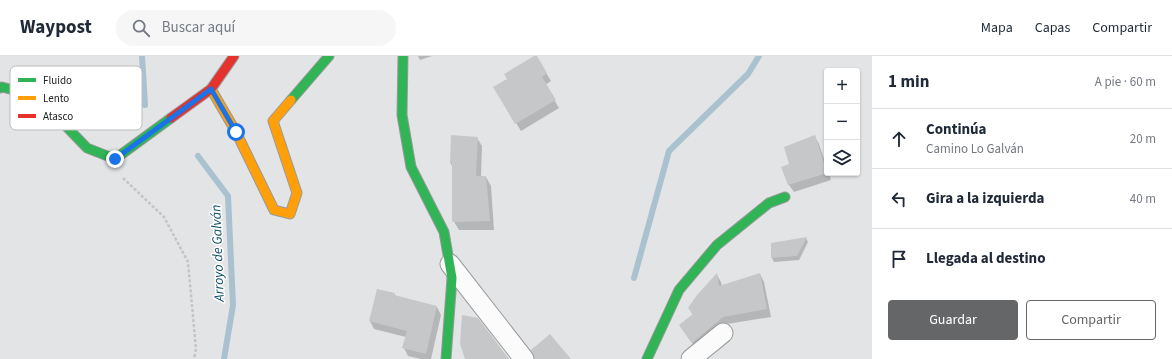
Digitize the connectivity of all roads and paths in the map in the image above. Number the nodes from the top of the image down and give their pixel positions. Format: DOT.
graph roads {
  1 [pos="234,56"];
  2 [pos="329,56"];
  3 [pos="403,56"];
  4 [pos="0,88"];
  5 [pos="10,89"];
  6 [pos="211,89"];
  7 [pos="70,130"];
  8 [pos="115,159"];
  9 [pos="785,197"];
  10 [pos="450,264"];
  11 [pos="723,333"];
  12 [pos="194,359"];
  13 [pos="446,359"];
  14 [pos="524,359"];
  15 [pos="647,359"];
  16 [pos="691,359"];
  1 -- 6 [label="street"];
  2 -- 6 [label="street"];
  3 -- 10 [label="street"];
  4 -- 5 [label="street"];
  6 -- 8 [label="street"];
  7 -- 8 [label="street"];
  8 -- 12 [label="path"];
  9 -- 15 [label="street"];
  10 -- 13 [label="street"];
  10 -- 14 [label="street"];
  11 -- 16 [label="street"];
}
